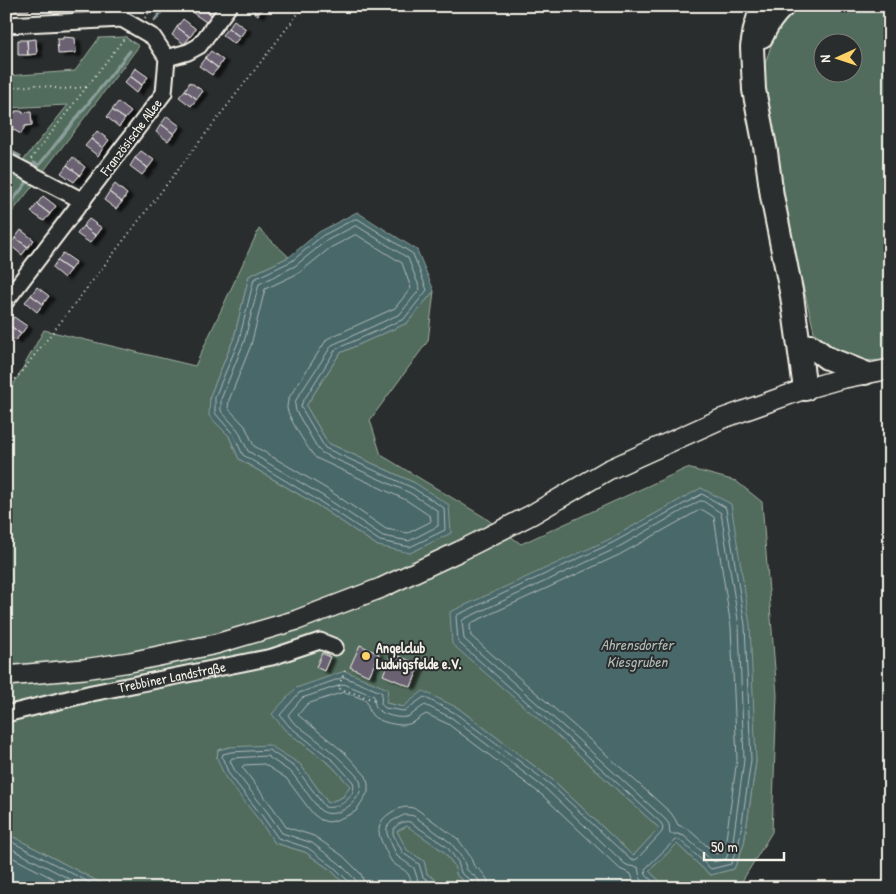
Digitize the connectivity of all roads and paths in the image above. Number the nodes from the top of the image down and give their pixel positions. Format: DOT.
graph roads {
  1 [pos="229,6"];
  2 [pos="304,6"];
  3 [pos="762,6"];
  4 [pos="783,6"];
  5 [pos="95,13"];
  6 [pos="6,25"];
  7 [pos="132,25"];
  8 [pos="167,58"];
  9 [pos="752,68"];
  10 [pos="87,87"];
  11 [pos="6,91"];
  12 [pos="6,161"];
  13 [pos="23,170"];
  14 [pos="6,193"];
  15 [pos="83,201"];
  16 [pos="792,296"];
  17 [pos="6,301"];
  18 [pos="811,346"];
  19 [pos="890,368"];
  20 [pos="865,373"];
  21 [pos="811,387"];
  22 [pos="6,391"];
  23 [pos="335,647"];
  24 [pos="344,671"];
  25 [pos="6,676"];
  26 [pos="377,701"];
  27 [pos="6,714"];
  1 -- 8 [label="street"];
  2 -- 22 [label="path"];
  3 -- 9 [label="highway"];
  4 -- 9 [label="highway"];
  5 -- 6 [label="street"];
  5 -- 7 [label="street"];
  7 -- 8 [label="street"];
  7 -- 10 [label="path"];
  8 -- 15 [label="street, Französische Allee"];
  9 -- 16 [label="highway"];
  10 -- 11 [label="path"];
  10 -- 13 [label="path"];
  12 -- 13 [label="street"];
  13 -- 14 [label="path"];
  13 -- 15 [label="street"];
  15 -- 17 [label="street, Französische Allee"];
  16 -- 18 [label="highway"];
  16 -- 21 [label="highway"];
  18 -- 20 [label="highway"];
  18 -- 21 [label="highway"];
  19 -- 20 [label="main road"];
  20 -- 21 [label="main road"];
  21 -- 25 [label="main road"];
  23 -- 27 [label="street, Trebbiner Landstraße"];
  24 -- 26 [label="path"];
}
